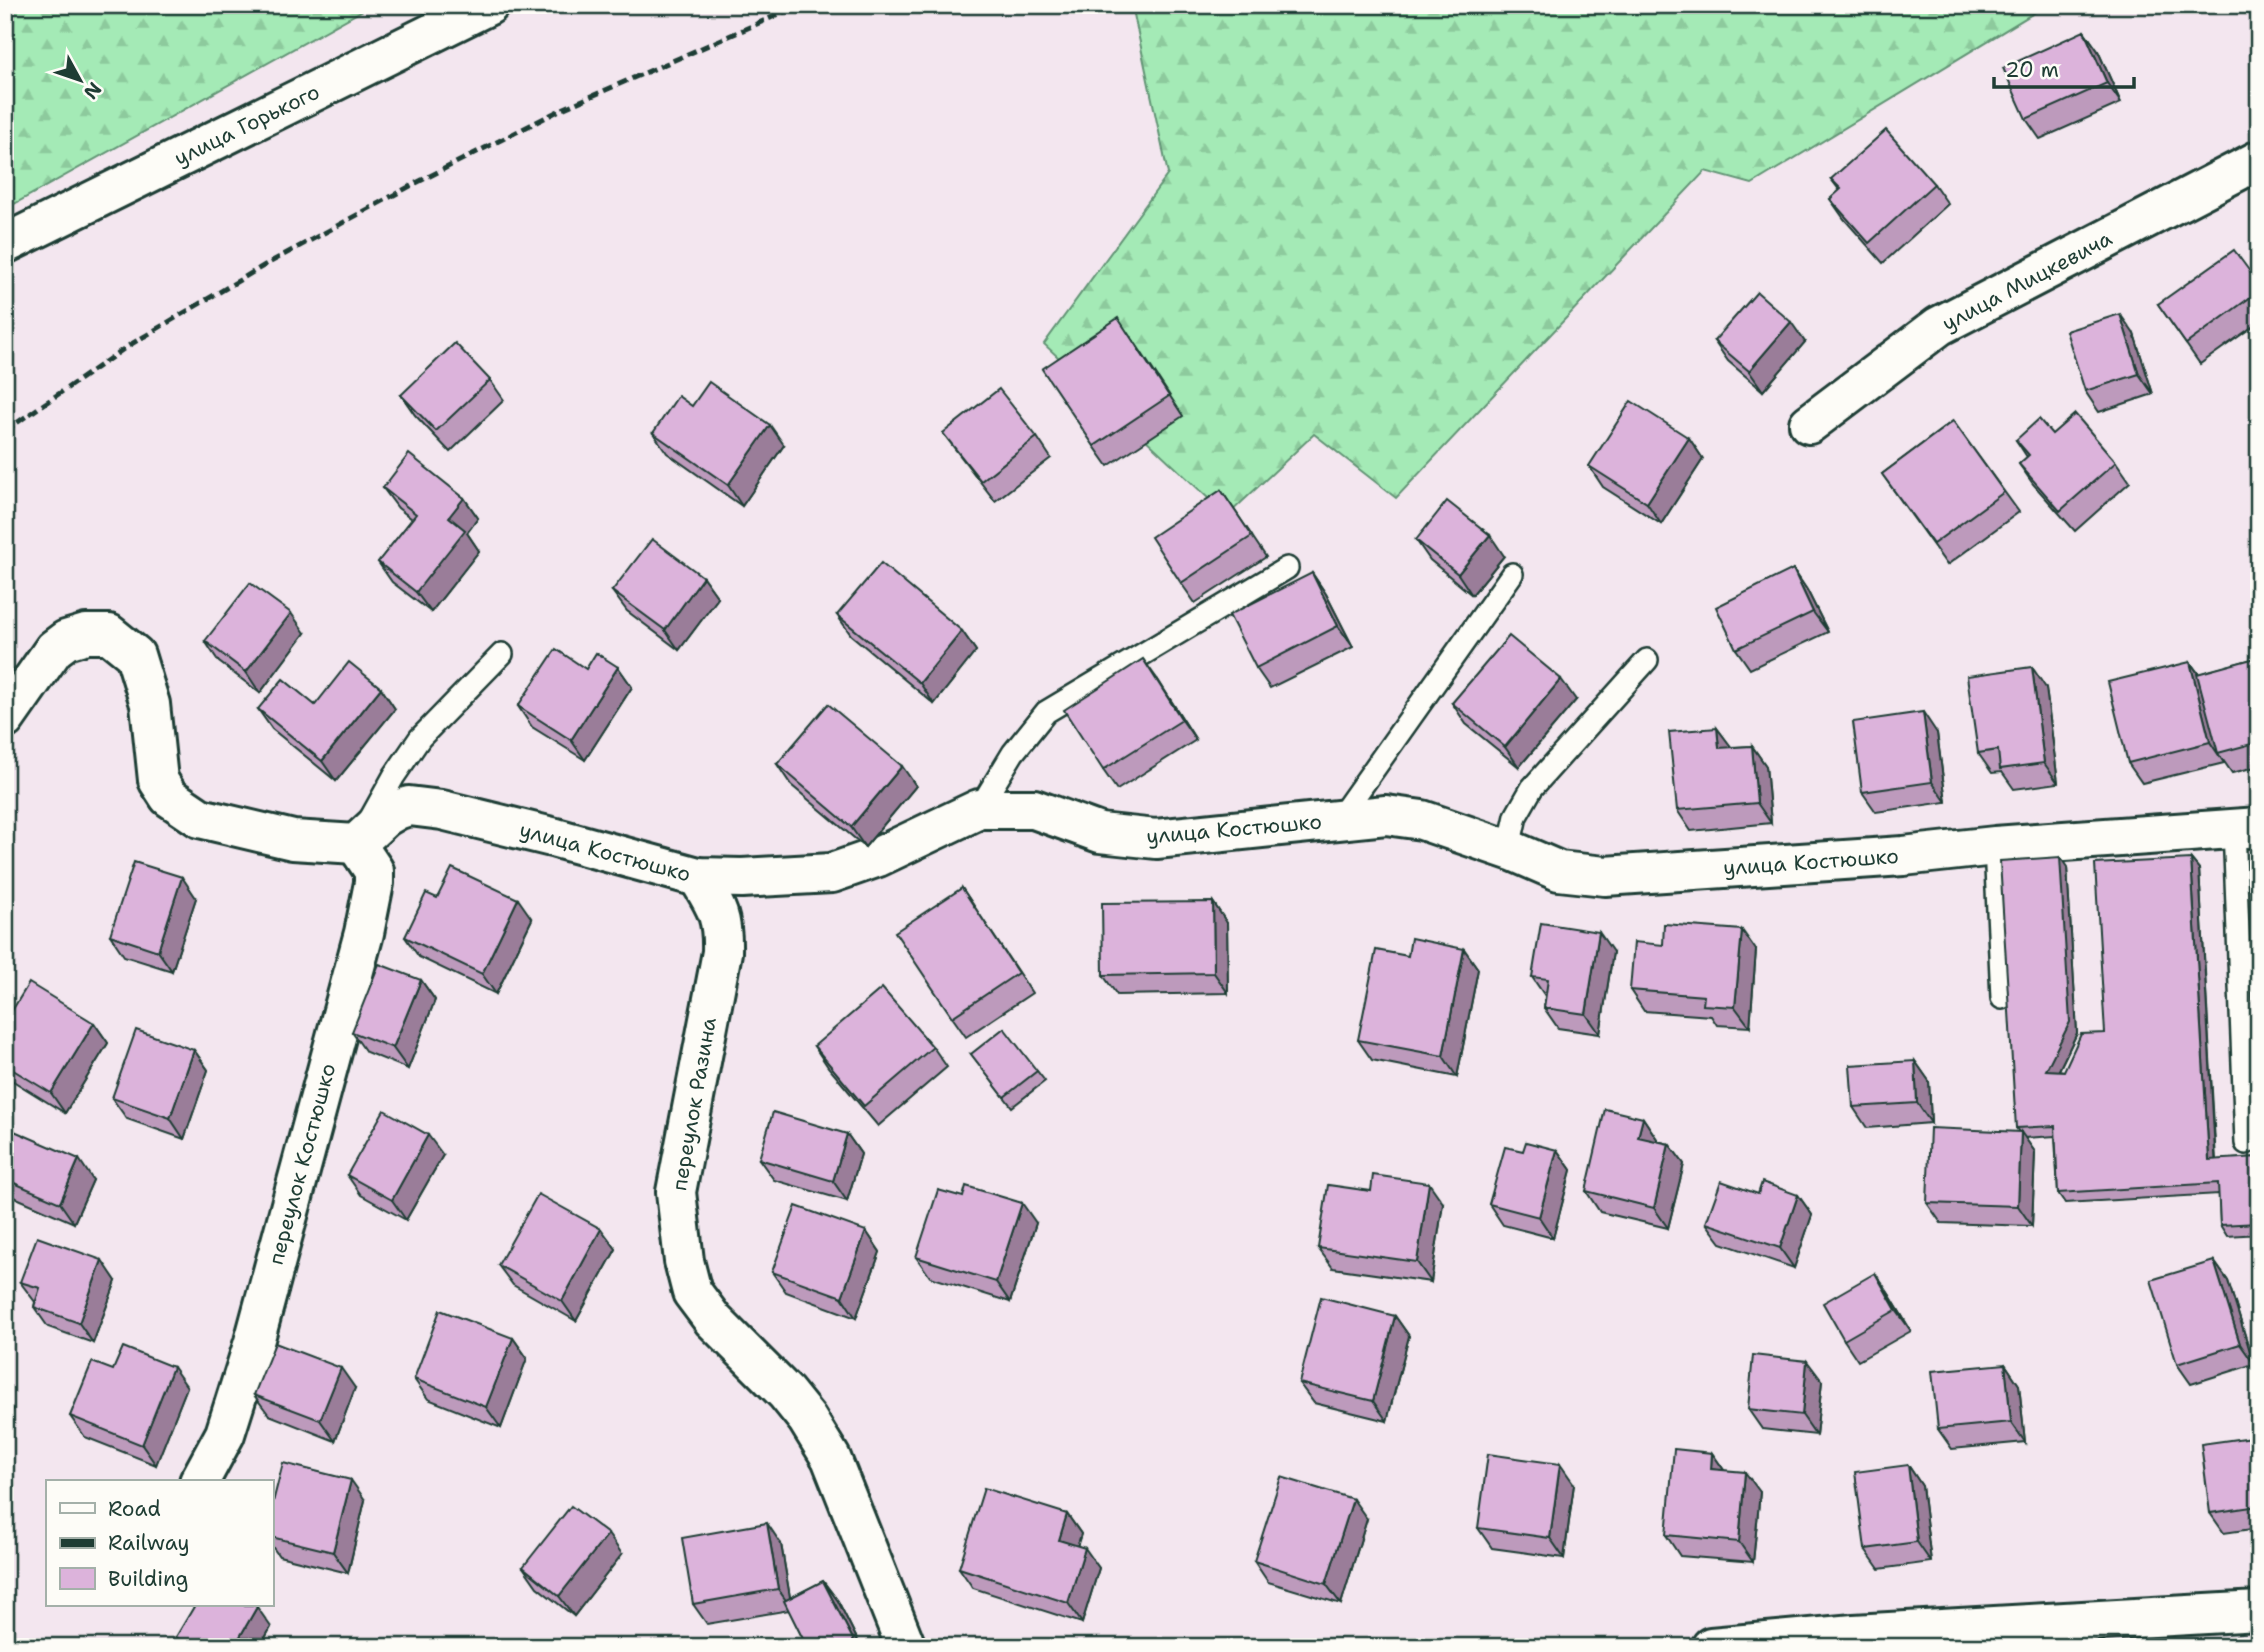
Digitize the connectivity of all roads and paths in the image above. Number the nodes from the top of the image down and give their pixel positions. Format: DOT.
graph roads {
  1 [pos="489,5"];
  2 [pos="2259,160"];
  3 [pos="5,244"];
  4 [pos="1809,424"];
  5 [pos="1287,568"];
  6 [pos="1512,574"];
  7 [pos="502,654"];
  8 [pos="1647,660"];
  9 [pos="5,719"];
  10 [pos="979,809"];
  11 [pos="1338,820"];
  12 [pos="2246,827"];
  13 [pos="356,844"];
  14 [pos="1995,846"];
  15 [pos="1514,852"];
  16 [pos="698,877"];
  17 [pos="2001,998"];
  18 [pos="2246,1143"];
  19 [pos="200,1480"];
  20 [pos="2259,1611"];
  21 [pos="1854,1640"];
  22 [pos="907,1646"];
  23 [pos="1711,1647"];
  1 -- 3 [label="street, улица Горького"];
  2 -- 4 [label="street, улица Мицкевича"];
  5 -- 10 [label="lane"];
  6 -- 11 [label="lane"];
  7 -- 13 [label="lane"];
  8 -- 15 [label="lane"];
  9 -- 13 [label="street"];
  10 -- 11 [label="street, улица Костюшко"];
  10 -- 16 [label="street, улица Костюшко"];
  11 -- 15 [label="street, улица Костюшко"];
  12 -- 14 [label="street, улица Костюшко"];
  12 -- 18 [label="lane"];
  13 -- 16 [label="street, улица Костюшко"];
  13 -- 19 [label="street, переулок Костюшко"];
  14 -- 15 [label="street, улица Костюшко"];
  14 -- 17 [label="lane"];
  16 -- 22 [label="street, переулок Разина"];
  20 -- 21 [label="street"];
  21 -- 23 [label="street"];
}
